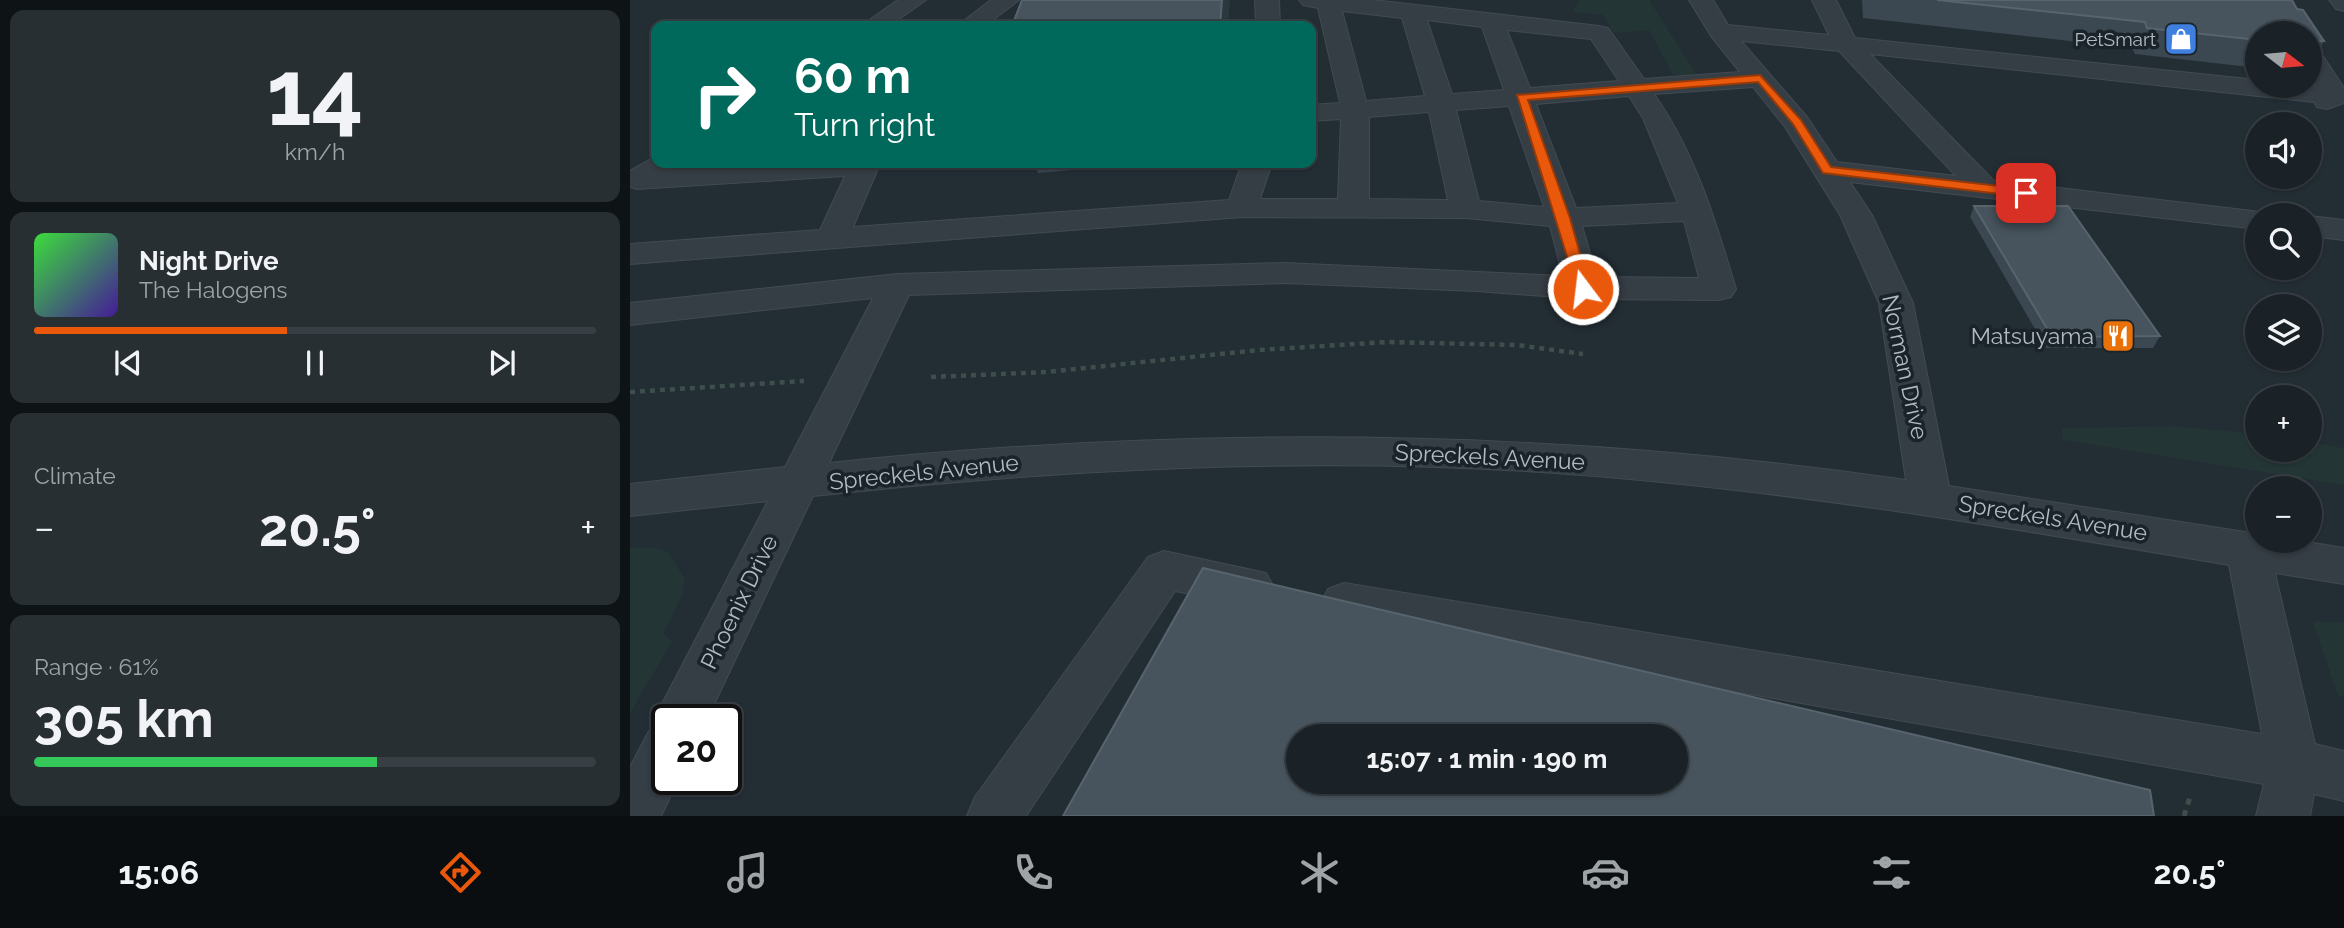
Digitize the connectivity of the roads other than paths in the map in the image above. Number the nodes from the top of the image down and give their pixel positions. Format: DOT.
graph roads {
  1 [pos="914,0"];
  2 [pos="1009,0"];
  3 [pos="1267,0"];
  4 [pos="1701,0"];
  5 [pos="1824,0"];
  6 [pos="1320,1"];
  7 [pos="1412,12"];
  8 [pos="881,21"];
  9 [pos="978,21"];
  10 [pos="1003,21"];
  11 [pos="1268,21"];
  12 [pos="1492,21"];
  13 [pos="1720,31"];
  14 [pos="1846,44"];
  15 [pos="1760,78"];
  16 [pos="2322,80"];
  17 [pos="1639,88"];
  18 [pos="2245,89"];
  19 [pos="1521,97"];
  20 [pos="2322,98"];
  21 [pos="1441,103"];
  22 [pos="1355,110"];
  23 [pos="1316,113"];
  24 [pos="655,168"];
  25 [pos="835,168"];
  26 [pos="863,168"];
  27 [pos="1255,168"];
  28 [pos="1827,170"];
  29 [pos="633,182"];
  30 [pos="1984,188"];
  31 [pos="1242,208"];
  32 [pos="1353,208"];
  33 [pos="1466,209"];
  34 [pos="1697,211"];
  35 [pos="1564,218"];
  36 [pos="2245,219"];
  37 [pos="2322,227"];
  38 [pos="2344,230"];
  39 [pos="832,239"];
  40 [pos="630,254"];
  41 [pos="897,285"];
  42 [pos="1583,289"];
  43 [pos="630,314"];
  44 [pos="798,484"];
  45 [pos="1930,498"];
  46 [pos="630,500"];
  47 [pos="2245,550"];
  48 [pos="2249,553"];
  49 [pos="2266,553"];
  50 [pos="2344,566"];
  51 [pos="688,704"];
  52 [pos="2294,764"];
  53 [pos="2344,776"];
  54 [pos="651,780"];
  55 [pos="633,816"];
  56 [pos="994,816"];
  57 [pos="2283,816"];
  1 -- 8 [label="street"];
  2 -- 9 [label="street"];
  2 -- 10 [label="street"];
  3 -- 11 [label="street"];
  4 -- 13 [label="street, Norman Drive"];
  5 -- 14 [label="street"];
  6 -- 7 [label="street"];
  6 -- 22 [label="street"];
  7 -- 12 [label="street"];
  7 -- 21 [label="street"];
  12 -- 17 [label="street"];
  12 -- 19 [label="street"];
  13 -- 14 [label="street"];
  13 -- 15 [label="street, Norman Drive"];
  14 -- 18 [label="street"];
  14 -- 30 [label="street"];
  15 -- 17 [label="street"];
  15 -- 28 [label="street, Norman Drive"];
  16 -- 20 [label="street"];
  17 -- 19 [label="street"];
  17 -- 34 [label="street"];
  19 -- 21 [label="street"];
  19 -- 35 [label="street"];
  21 -- 22 [label="street"];
  21 -- 33 [label="street"];
  22 -- 23 [label="street"];
  22 -- 32 [label="street"];
  24 -- 29 [label="street"];
  25 -- 29 [label="street"];
  26 -- 39 [label="street"];
  27 -- 31 [label="street"];
  28 -- 30 [label="street"];
  28 -- 45 [label="street, Norman Drive"];
  30 -- 36 [label="street"];
  31 -- 32 [label="street"];
  31 -- 39 [label="street"];
  32 -- 33 [label="street"];
  33 -- 35 [label="street"];
  34 -- 35 [label="street"];
  34 -- 42 [label="street"];
  35 -- 42 [label="street"];
  37 -- 38 [label="street"];
  39 -- 40 [label="street"];
  41 -- 42 [label="street"];
  41 -- 43 [label="street"];
  41 -- 44 [label="street, Phoenix Drive"];
  44 -- 45 [label="street, Spreckels Avenue"];
  44 -- 46 [label="street, Spreckels Avenue"];
  44 -- 51 [label="street, Phoenix Drive"];
  45 -- 47 [label="street, Spreckels Avenue"];
  48 -- 52 [label="street"];
  49 -- 50 [label="street, Spreckels Avenue"];
  52 -- 53 [label="street"];
  52 -- 56 [label="street"];
  52 -- 57 [label="street"];
  54 -- 55 [label="street"];
}
